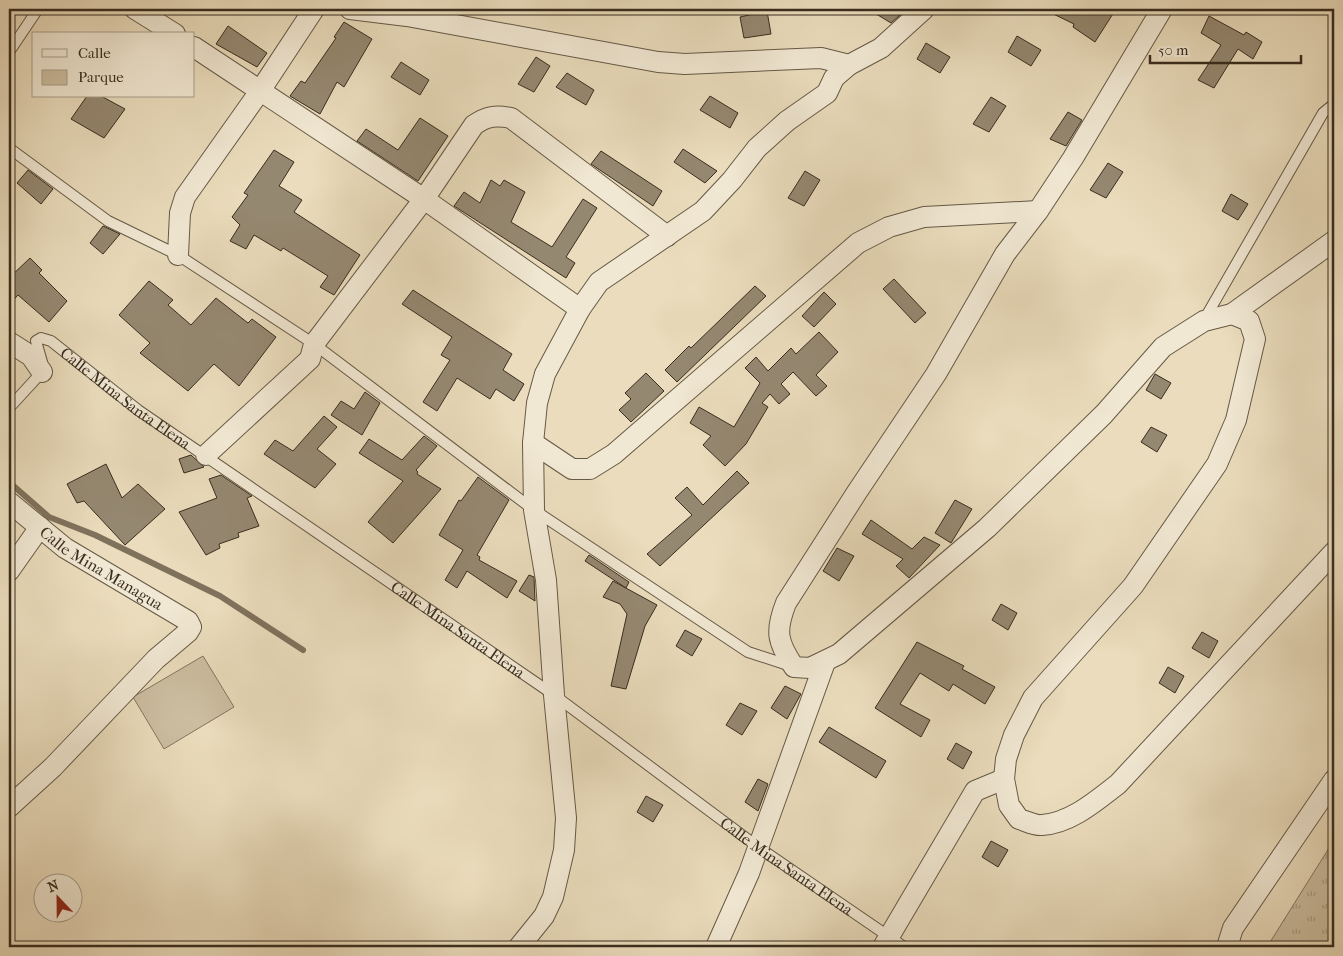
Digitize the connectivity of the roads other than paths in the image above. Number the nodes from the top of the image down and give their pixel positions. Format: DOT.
graph roads {
  1 [pos="38,9"];
  2 [pos="134,9"];
  3 [pos="314,9"];
  4 [pos="350,9"];
  5 [pos="924,9"];
  6 [pos="1162,9"];
  7 [pos="172,32"];
  8 [pos="195,48"];
  9 [pos="9,52"];
  10 [pos="849,65"];
  11 [pos="260,91"];
  12 [pos="1334,104"];
  13 [pos="9,148"];
  14 [pos="424,199"];
  15 [pos="1038,211"];
  16 [pos="667,236"];
  17 [pos="1334,241"];
  18 [pos="178,255"];
  19 [pos="580,309"];
  20 [pos="1232,314"];
  21 [pos="1204,321"];
  22 [pos="9,342"];
  23 [pos="314,344"];
  24 [pos="42,372"];
  25 [pos="9,408"];
  26 [pos="532,443"];
  27 [pos="206,455"];
  28 [pos="9,502"];
  29 [pos="534,510"];
  30 [pos="40,527"];
  31 [pos="1334,552"];
  32 [pos="9,571"];
  33 [pos="825,662"];
  34 [pos="794,667"];
  35 [pos="554,696"];
  36 [pos="1004,779"];
  37 [pos="1334,780"];
  38 [pos="9,808"];
  39 [pos="758,847"];
  40 [pos="892,944"];
  41 [pos="519,947"];
  42 [pos="716,947"];
  43 [pos="1227,947"];
  1 -- 9 [label="lane"];
  2 -- 7 [label="street"];
  3 -- 11 [label="street"];
  4 -- 10 [label="street"];
  5 -- 10 [label="street"];
  6 -- 15 [label="street"];
  8 -- 11 [label="street"];
  10 -- 16 [label="street"];
  11 -- 14 [label="street"];
  11 -- 18 [label="street"];
  12 -- 21 [label="lane"];
  13 -- 18 [label="lane"];
  14 -- 16 [label="street"];
  14 -- 19 [label="street"];
  14 -- 23 [label="street"];
  15 -- 26 [label="street"];
  15 -- 34 [label="street"];
  16 -- 19 [label="street"];
  17 -- 20 [label="street"];
  18 -- 23 [label="lane"];
  19 -- 26 [label="street"];
  20 -- 21 [label="street"];
  20 -- 36 [label="street"];
  21 -- 33 [label="street"];
  22 -- 24 [label="street, Calle Mina Santa Elena"];
  23 -- 27 [label="street"];
  23 -- 29 [label="lane"];
  24 -- 25 [label="lane, Calle Mina Santa Elena"];
  24 -- 27 [label="lane, Calle Mina Santa Elena"];
  26 -- 29 [label="street"];
  27 -- 35 [label="lane, Calle Mina Santa Elena"];
  28 -- 30 [label="street, Calle Mina Managua"];
  29 -- 34 [label="lane"];
  29 -- 35 [label="street"];
  30 -- 32 [label="street"];
  30 -- 38 [label="street, Calle Mina Managua"];
  31 -- 36 [label="street"];
  33 -- 34 [label="street"];
  33 -- 39 [label="street"];
  35 -- 39 [label="lane, Calle Mina Santa Elena"];
  35 -- 41 [label="street"];
  36 -- 40 [label="street"];
  37 -- 43 [label="street"];
  39 -- 40 [label="lane, Calle Mina Santa Elena"];
  39 -- 42 [label="street"];
}
